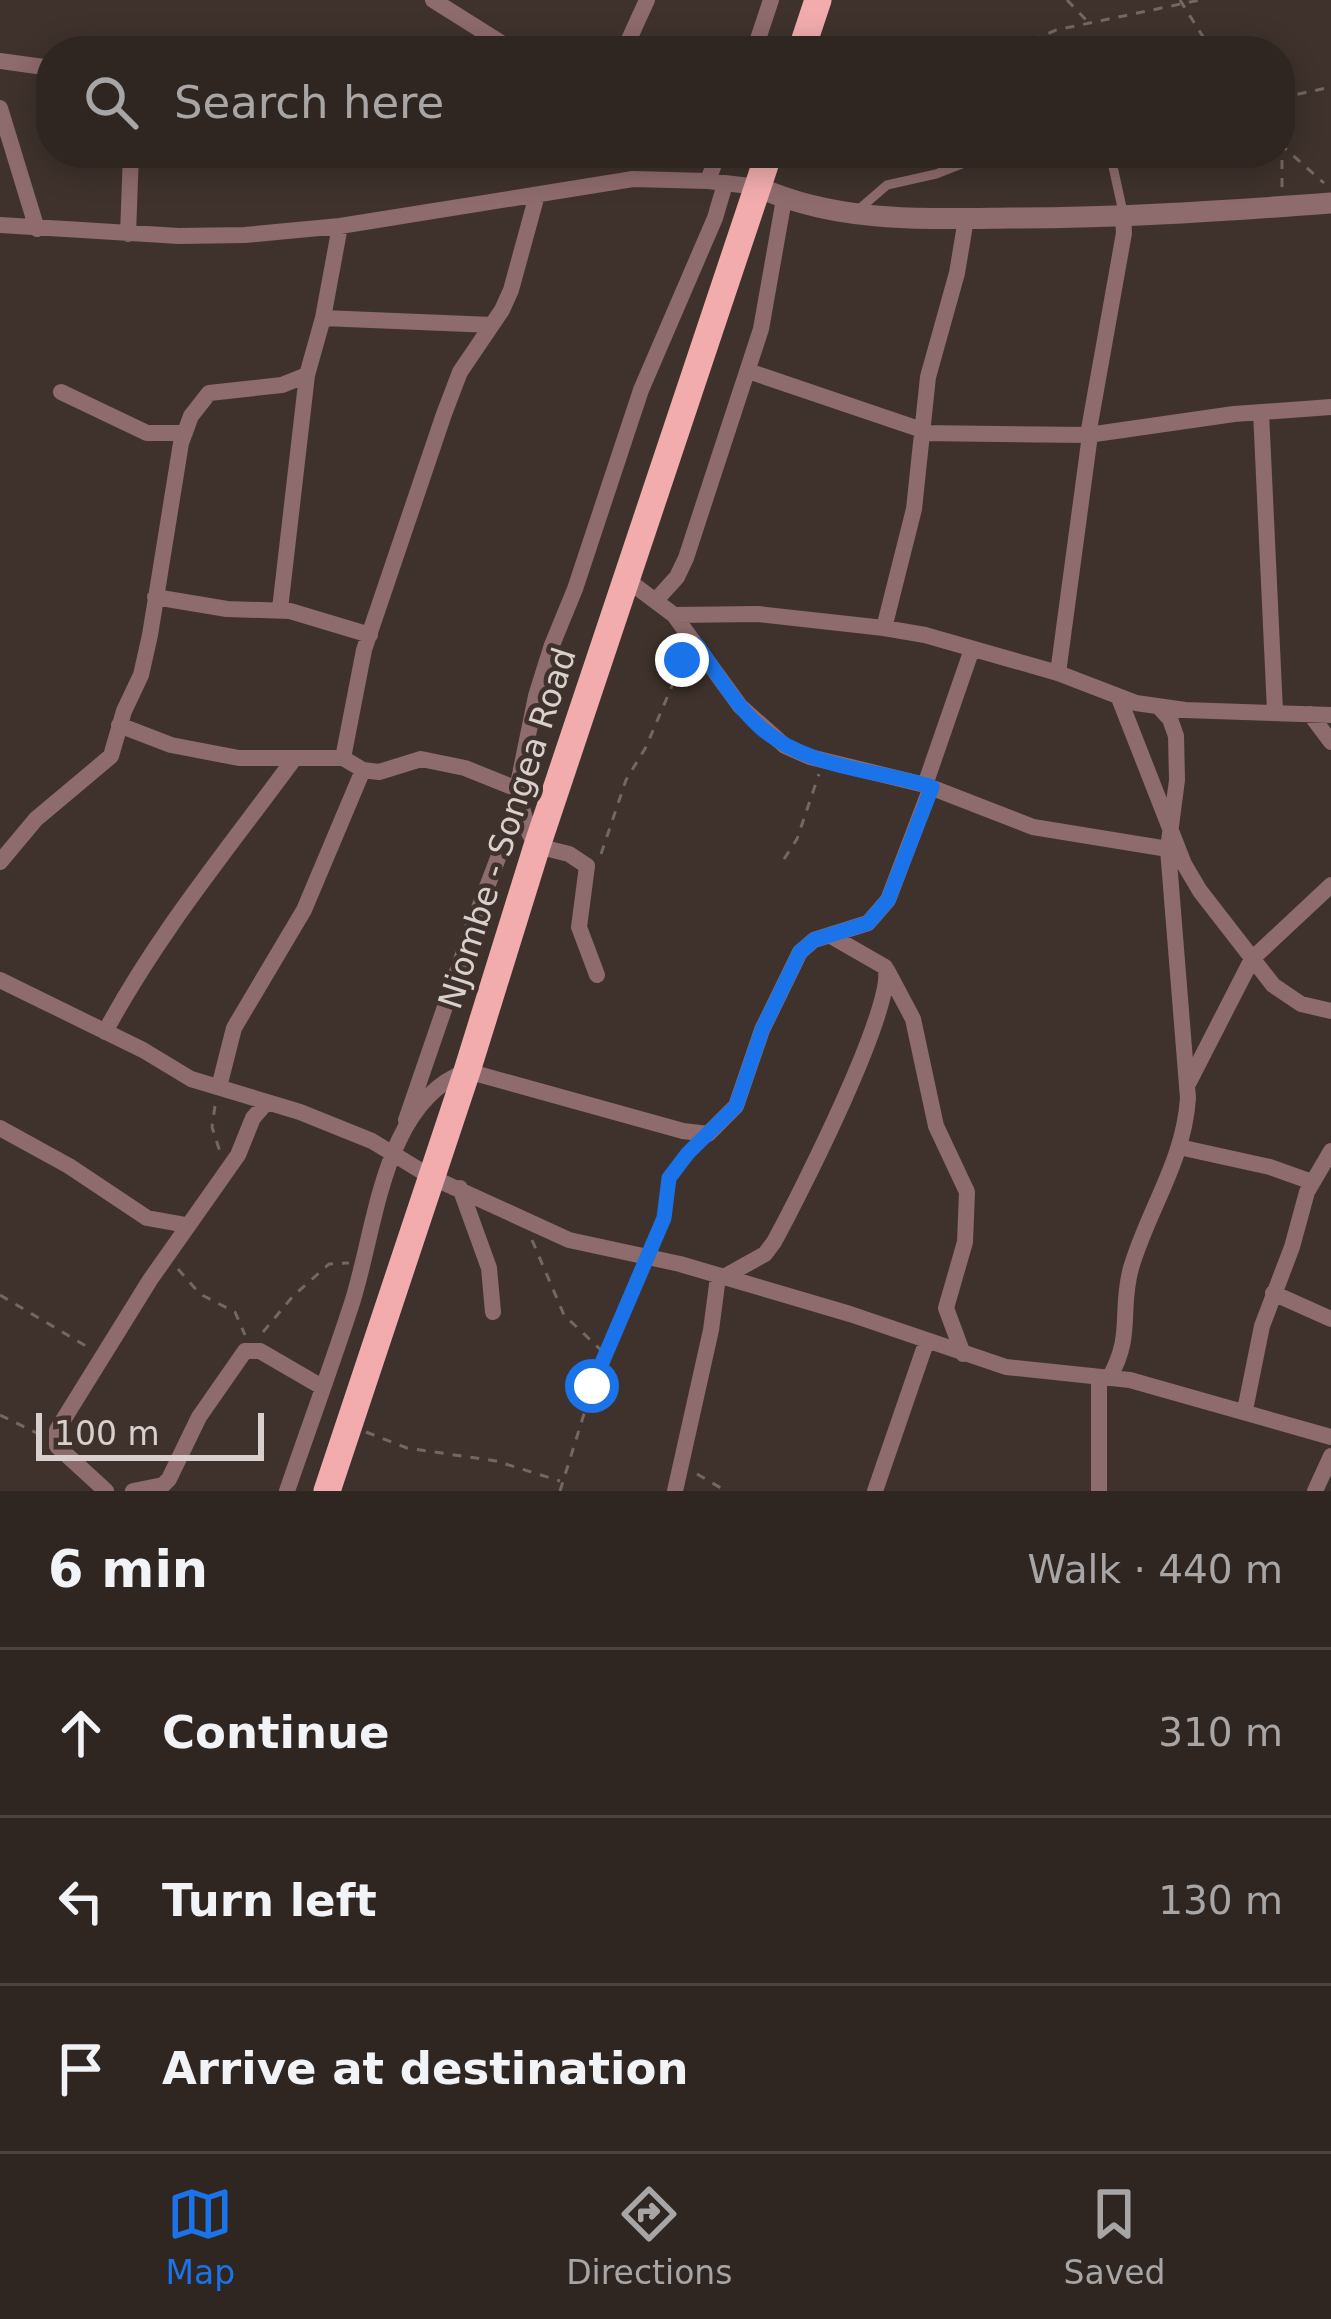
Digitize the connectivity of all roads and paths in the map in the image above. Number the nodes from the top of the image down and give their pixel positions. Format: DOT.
graph roads {
  1 [pos="433,0"];
  2 [pos="647,0"];
  3 [pos="771,0"];
  4 [pos="818,0"];
  5 [pos="1066,0"];
  6 [pos="1200,0"];
  7 [pos="1182,2"];
  8 [pos="1089,23"];
  9 [pos="490,36"];
  10 [pos="631,36"];
  11 [pos="759,36"];
  12 [pos="806,36"];
  13 [pos="1042,36"];
  14 [pos="1204,36"];
  15 [pos="0,61"];
  16 [pos="36,66"];
  17 [pos="1331,87"];
  18 [pos="1295,95"];
  19 [pos="0,108"];
  20 [pos="1295,159"];
  21 [pos="130,168"];
  22 [pos="718,168"];
  23 [pos="764,168"];
  24 [pos="951,168"];
  25 [pos="1114,168"];
  26 [pos="1281,168"];
  27 [pos="717,183"];
  28 [pos="758,187"];
  29 [pos="1330,190"];
  30 [pos="537,195"];
  31 [pos="784,199"];
  32 [pos="1331,203"];
  33 [pos="1281,207"];
  34 [pos="855,214"];
  35 [pos="966,218"];
  36 [pos="1123,218"];
  37 [pos="0,225"];
  38 [pos="340,226"];
  39 [pos="37,230"];
  40 [pos="128,234"];
  41 [pos="323,318"];
  42 [pos="492,325"];
  43 [pos="748,371"];
  44 [pos="307,375"];
  45 [pos="61,392"];
  46 [pos="1331,407"];
  47 [pos="1261,412"];
  48 [pos="921,432"];
  49 [pos="185,433"];
  50 [pos="1089,435"];
  51 [pos="626,579"];
  52 [pos="155,597"];
  53 [pos="657,598"];
  54 [pos="280,609"];
  55 [pos="674,614"];
  56 [pos="884,628"];
  57 [pos="370,634"];
  58 [pos="697,645"];
  59 [pos="972,649"];
  60 [pos="1058,673"];
  61 [pos="1119,698"];
  62 [pos="1158,706"];
  63 [pos="1275,711"];
  64 [pos="1310,714"];
  65 [pos="1331,715"];
  66 [pos="119,725"];
  67 [pos="1331,742"];
  68 [pos="343,758"];
  69 [pos="294,759"];
  70 [pos="823,760"];
  71 [pos="363,770"];
  72 [pos="928,786"];
  73 [pos="519,794"];
  74 [pos="1170,840"];
  75 [pos="537,846"];
  76 [pos="784,859"];
  77 [pos="0,862"];
  78 [pos="589,873"];
  79 [pos="1331,885"];
  80 [pos="830,935"];
  81 [pos="1252,958"];
  82 [pos="885,967"];
  83 [pos="597,976"];
  84 [pos="0,980"];
  85 [pos="1331,1011"];
  86 [pos="105,1032"];
  87 [pos="467,1071"];
  88 [pos="1188,1082"];
  89 [pos="219,1088"];
  90 [pos="266,1103"];
  91 [pos="454,1108"];
  92 [pos="0,1128"];
  93 [pos="708,1134"];
  94 [pos="401,1139"];
  95 [pos="1179,1147"];
  96 [pos="1331,1151"];
  97 [pos="230,1166"];
  98 [pos="431,1177"];
  99 [pos="1312,1182"];
  100 [pos="460,1188"];
  101 [pos="519,1217"];
  102 [pos="186,1225"];
  103 [pos="169,1251"];
  104 [pos="649,1256"];
  105 [pos="362,1268"];
  106 [pos="720,1277"];
  107 [pos="1273,1293"];
  108 [pos="0,1295"];
  109 [pos="493,1312"];
  110 [pos="1331,1319"];
  111 [pos="927,1340"];
  112 [pos="253,1347"];
  113 [pos="603,1353"];
  114 [pos="963,1354"];
  115 [pos="103,1356"];
  116 [pos="1104,1378"];
  117 [pos="322,1387"];
  118 [pos="1245,1410"];
  119 [pos="0,1415"];
  120 [pos="349,1423"];
  121 [pos="1331,1437"];
  122 [pos="56,1442"];
  123 [pos="1331,1456"];
  124 [pos="680,1462"];
  125 [pos="561,1482"];
  126 [pos="106,1491"];
  127 [pos="133,1491"];
  128 [pos="287,1491"];
  129 [pos="327,1491"];
  130 [pos="560,1491"];
  131 [pos="675,1491"];
  132 [pos="726,1491"];
  133 [pos="875,1491"];
  134 [pos="1099,1491"];
  135 [pos="1315,1491"];
  1 -- 9 [label="street"];
  2 -- 10 [label="street"];
  3 -- 11 [label="street"];
  4 -- 12 [label="highway"];
  5 -- 8 [label="path"];
  6 -- 7 [label="path"];
  7 -- 8 [label="path"];
  7 -- 14 [label="path"];
  8 -- 13 [label="path"];
  15 -- 16 [label="street"];
  17 -- 18 [label="path"];
  19 -- 39 [label="street"];
  20 -- 29 [label="path"];
  21 -- 40 [label="street"];
  22 -- 27 [label="street"];
  23 -- 28 [label="highway, Njombe - Songea Road"];
  24 -- 34 [label="lane"];
  25 -- 36 [label="lane"];
  26 -- 33 [label="path"];
  27 -- 28 [label="street"];
  27 -- 30 [label="street"];
  27 -- 73 [label="street"];
  28 -- 31 [label="street"];
  28 -- 51 [label="highway, Njombe - Songea Road"];
  30 -- 38 [label="street"];
  30 -- 42 [label="street"];
  31 -- 34 [label="street"];
  31 -- 43 [label="street"];
  32 -- 33 [label="street"];
  33 -- 36 [label="street"];
  34 -- 35 [label="street"];
  35 -- 36 [label="street"];
  35 -- 48 [label="street"];
  36 -- 50 [label="street"];
  37 -- 39 [label="street"];
  38 -- 40 [label="street"];
  38 -- 41 [label="street"];
  39 -- 40 [label="street"];
  41 -- 42 [label="street"];
  41 -- 44 [label="street"];
  42 -- 57 [label="street"];
  43 -- 48 [label="street"];
  43 -- 53 [label="street"];
  44 -- 49 [label="street"];
  44 -- 54 [label="street"];
  45 -- 49 [label="street"];
  46 -- 47 [label="street"];
  47 -- 50 [label="street"];
  47 -- 63 [label="street"];
  48 -- 50 [label="street"];
  48 -- 56 [label="street"];
  49 -- 52 [label="street"];
  50 -- 60 [label="street"];
  51 -- 53 [label="street"];
  51 -- 75 [label="highway, Njombe - Songea Road"];
  52 -- 54 [label="street"];
  52 -- 66 [label="street"];
  53 -- 55 [label="street"];
  54 -- 57 [label="street"];
  55 -- 56 [label="street"];
  55 -- 58 [label="street"];
  56 -- 59 [label="street"];
  57 -- 68 [label="street"];
  58 -- 70 [label="street"];
  58 -- 78 [label="path"];
  59 -- 60 [label="street"];
  59 -- 72 [label="street"];
  60 -- 61 [label="street"];
  61 -- 62 [label="street"];
  61 -- 74 [label="street"];
  62 -- 63 [label="street"];
  62 -- 74 [label="street"];
  63 -- 64 [label="street"];
  64 -- 65 [label="street"];
  64 -- 67 [label="street"];
  66 -- 69 [label="street"];
  66 -- 77 [label="street"];
  68 -- 69 [label="street"];
  68 -- 71 [label="street"];
  69 -- 86 [label="street"];
  70 -- 72 [label="street"];
  70 -- 76 [label="path"];
  71 -- 73 [label="street"];
  71 -- 89 [label="street"];
  72 -- 74 [label="street"];
  72 -- 80 [label="street"];
  73 -- 75 [label="street"];
  73 -- 94 [label="street"];
  74 -- 81 [label="street"];
  74 -- 88 [label="street"];
  75 -- 78 [label="street"];
  75 -- 87 [label="highway, Njombe - Songea Road"];
  78 -- 83 [label="street"];
  79 -- 81 [label="street"];
  80 -- 82 [label="street"];
  80 -- 93 [label="street"];
  81 -- 85 [label="street"];
  81 -- 88 [label="street"];
  82 -- 106 [label="street"];
  82 -- 114 [label="street"];
  84 -- 86 [label="street"];
  86 -- 89 [label="street"];
  87 -- 91 [label="highway, Njombe - Songea Road"];
  87 -- 93 [label="street"];
  87 -- 94 [label="street"];
  88 -- 95 [label="street"];
  89 -- 90 [label="street"];
  89 -- 97 [label="path"];
  90 -- 94 [label="street"];
  90 -- 97 [label="street"];
  91 -- 94 [label="street"];
  91 -- 98 [label="highway, Njombe - Songea Road"];
  92 -- 102 [label="street"];
  93 -- 104 [label="path"];
  94 -- 98 [label="street"];
  94 -- 105 [label="street"];
  95 -- 99 [label="street"];
  95 -- 116 [label="street"];
  96 -- 99 [label="street"];
  97 -- 102 [label="street"];
  98 -- 100 [label="street"];
  98 -- 120 [label="highway, Njombe - Songea Road"];
  99 -- 107 [label="street"];
  100 -- 101 [label="street"];
  100 -- 109 [label="street"];
  101 -- 104 [label="street"];
  101 -- 113 [label="path"];
  102 -- 103 [label="street"];
  103 -- 112 [label="path"];
  103 -- 115 [label="street"];
  104 -- 106 [label="street"];
  104 -- 113 [label="path"];
  105 -- 112 [label="path"];
  105 -- 117 [label="street"];
  106 -- 111 [label="street"];
  106 -- 124 [label="street"];
  107 -- 110 [label="street"];
  107 -- 118 [label="street"];
  108 -- 115 [label="path"];
  111 -- 114 [label="street"];
  111 -- 133 [label="street"];
  112 -- 117 [label="street"];
  112 -- 127 [label="street"];
  113 -- 125 [label="path"];
  114 -- 116 [label="street"];
  115 -- 122 [label="street"];
  116 -- 118 [label="street"];
  116 -- 134 [label="street"];
  117 -- 128 [label="street"];
  118 -- 121 [label="street"];
  119 -- 122 [label="path"];
  120 -- 125 [label="path"];
  120 -- 129 [label="highway, Njombe - Songea Road"];
  122 -- 126 [label="street"];
  123 -- 135 [label="street"];
  124 -- 131 [label="street"];
  124 -- 132 [label="path"];
  125 -- 130 [label="path"];
}
